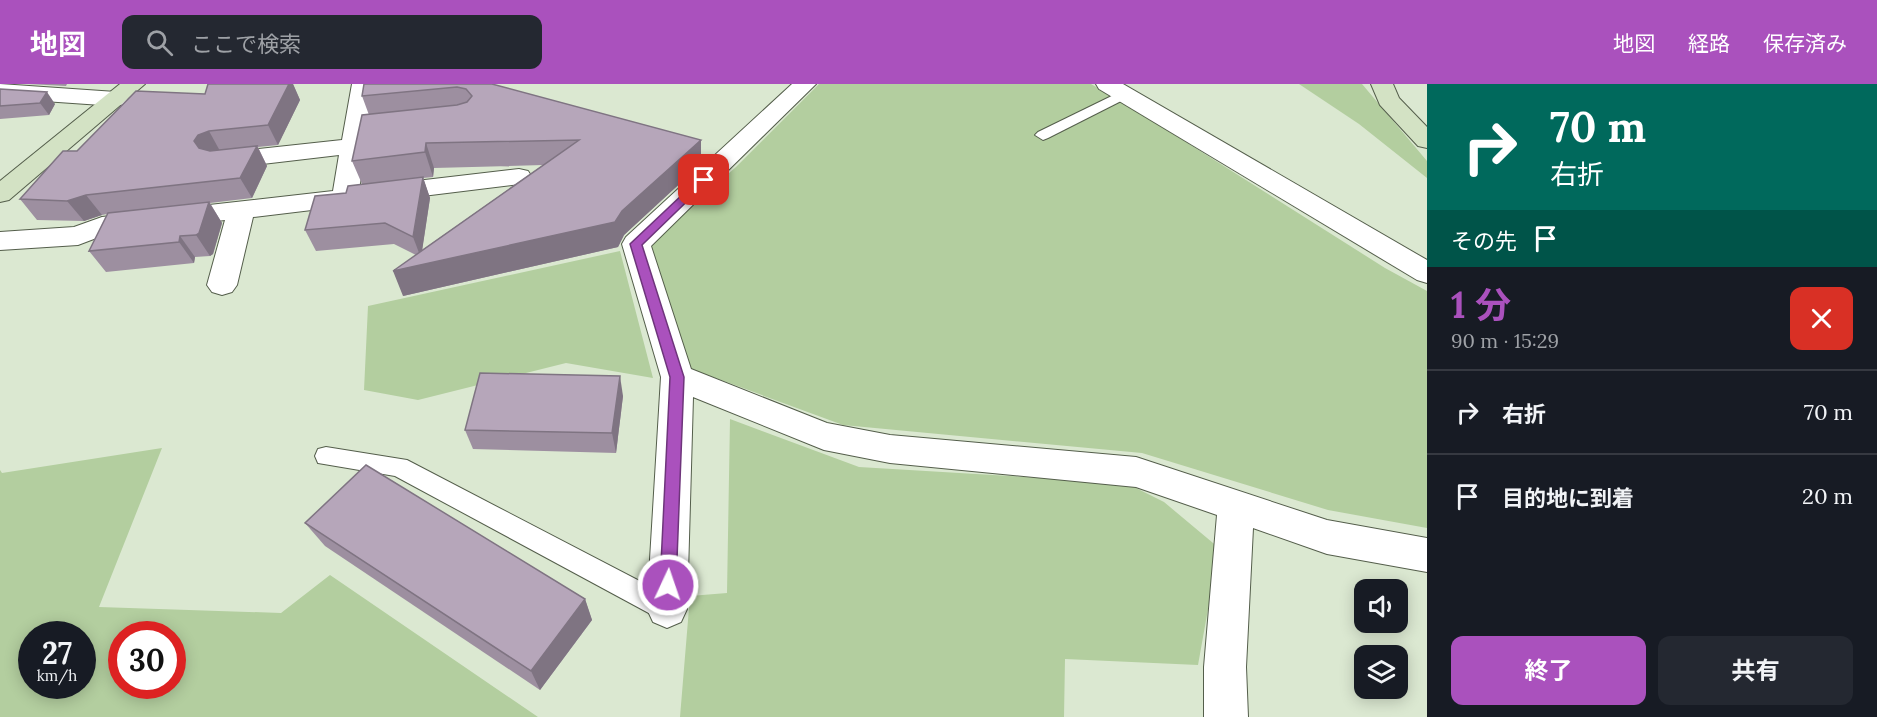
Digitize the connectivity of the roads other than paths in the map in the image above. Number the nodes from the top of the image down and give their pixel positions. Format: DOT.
graph roads {
  1 [pos="363,84"];
  2 [pos="805,84"];
  3 [pos="1382,84"];
  4 [pos="1115,89"];
  5 [pos="0,91"];
  6 [pos="125,92"];
  7 [pos="1043,135"];
  8 [pos="362,136"];
  9 [pos="1427,141"];
  10 [pos="221,161"];
  11 [pos="519,177"];
  12 [pos="0,194"];
  13 [pos="345,198"];
  14 [pos="241,211"];
  15 [pos="0,241"];
  16 [pos="1427,273"];
  17 [pos="222,285"];
  18 [pos="677,377"];
  19 [pos="326,456"];
  20 [pos="1236,508"];
  21 [pos="1427,555"];
  22 [pos="667,609"];
  23 [pos="1226,717"];
  1 -- 8 [label="street"];
  2 -- 18 [label="street"];
  3 -- 9 [label="street"];
  4 -- 7 [label="lane"];
  4 -- 16 [label="street"];
  5 -- 6 [label="street"];
  6 -- 12 [label="street"];
  8 -- 10 [label="street"];
  8 -- 13 [label="street"];
  11 -- 13 [label="street"];
  13 -- 14 [label="street"];
  14 -- 15 [label="street"];
  14 -- 17 [label="street"];
  18 -- 20 [label="street"];
  18 -- 22 [label="street"];
  19 -- 22 [label="lane"];
  20 -- 21 [label="street"];
  20 -- 23 [label="street"];
}
